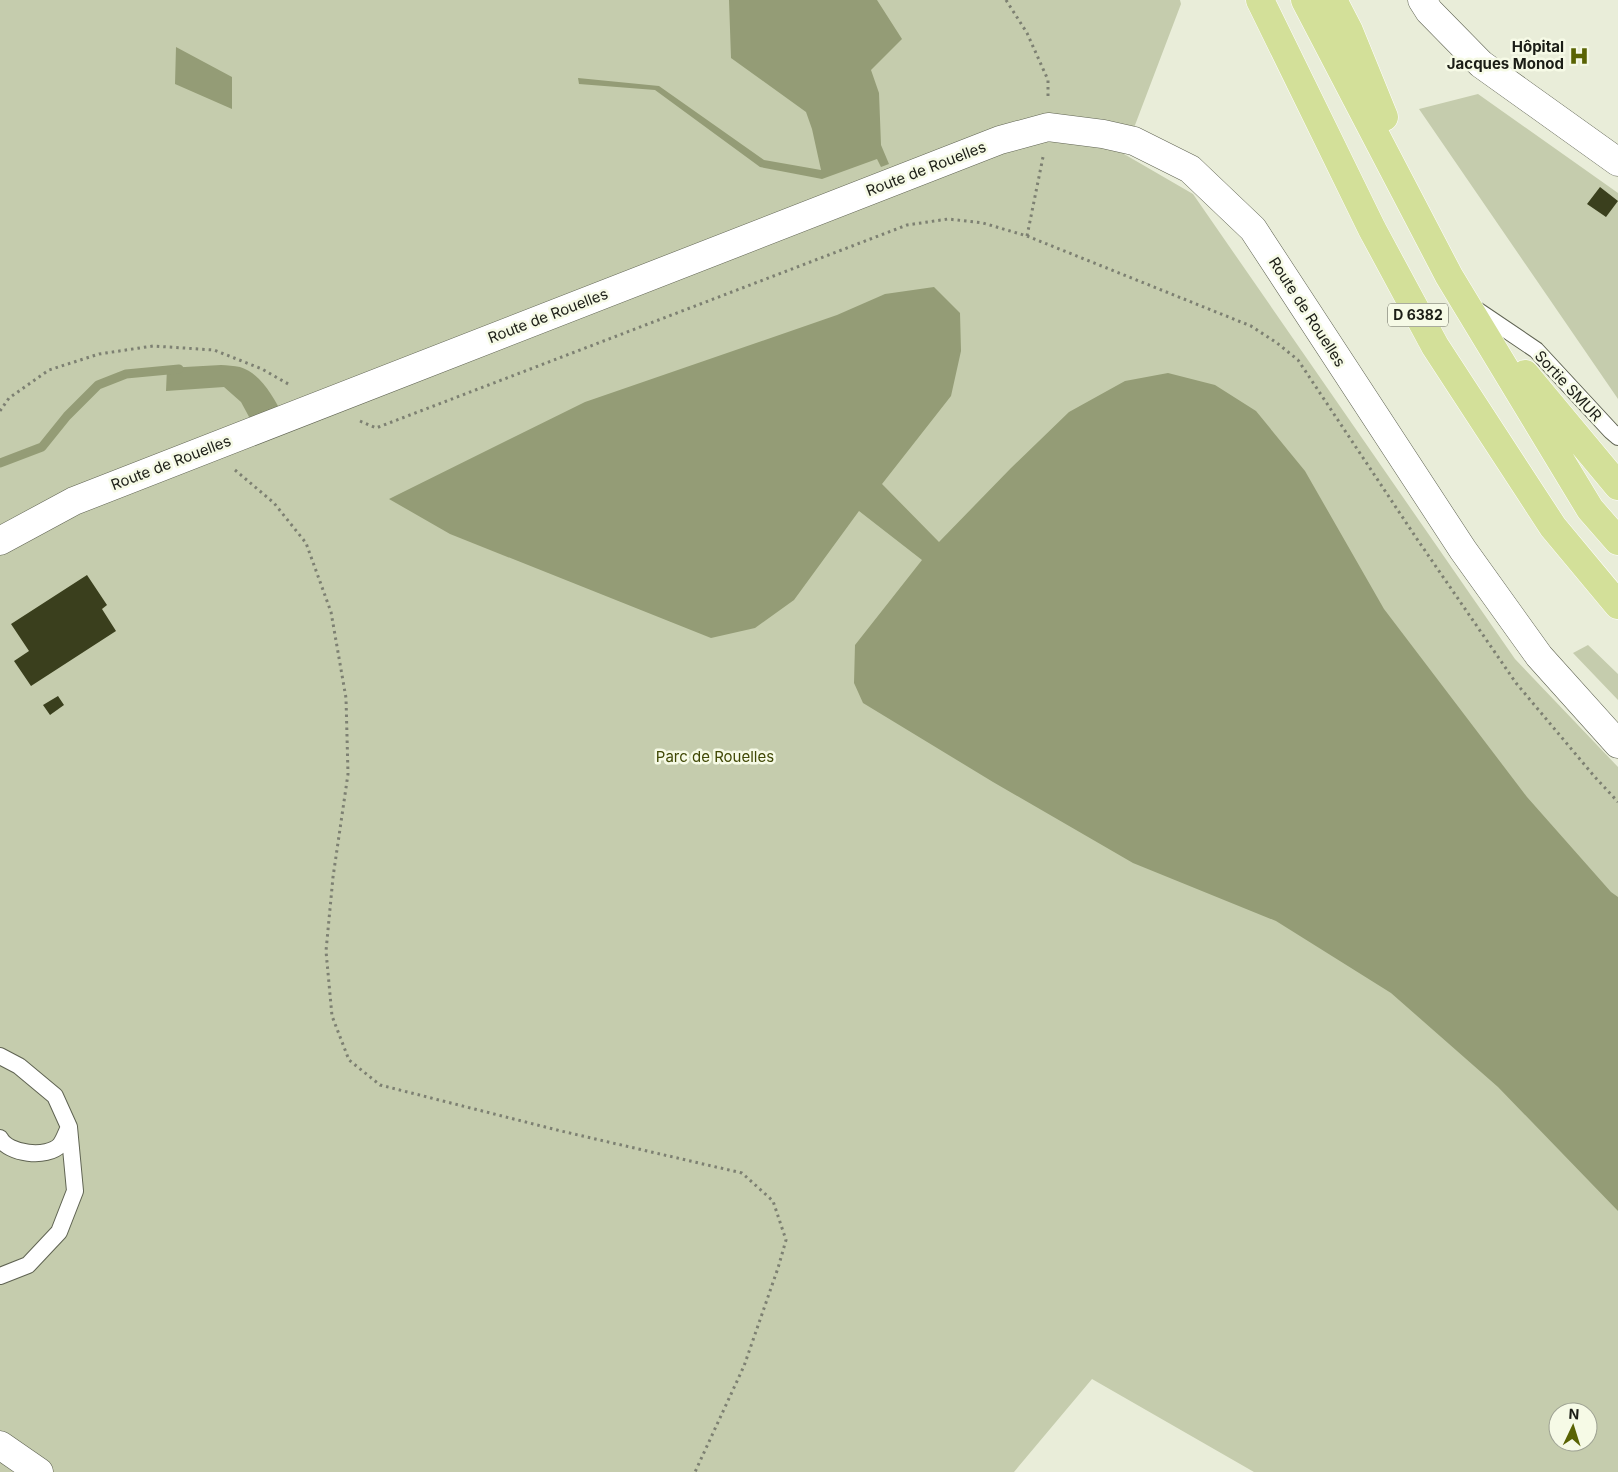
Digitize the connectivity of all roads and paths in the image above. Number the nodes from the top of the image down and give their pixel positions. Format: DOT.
graph roads {
  1 [pos="1006,0"];
  2 [pos="1260,0"];
  3 [pos="1305,0"];
  4 [pos="1334,0"];
  5 [pos="1422,0"];
  6 [pos="1048,127"];
  7 [pos="1618,162"];
  8 [pos="1027,236"];
  9 [pos="1448,276"];
  10 [pos="1466,303"];
  11 [pos="321,404"];
  12 [pos="0,411"];
  13 [pos="1618,437"];
  14 [pos="210,448"];
  15 [pos="1618,486"];
  16 [pos="0,541"];
  17 [pos="1618,541"];
  18 [pos="1618,605"];
  19 [pos="1618,744"];
  20 [pos="1618,802"];
  21 [pos="0,1056"];
  22 [pos="69,1127"];
  23 [pos="0,1138"];
  24 [pos="0,1276"];
  25 [pos="0,1445"];
  26 [pos="38,1472"];
  27 [pos="695,1472"];
  1 -- 6 [label="path"];
  2 -- 18 [label="highway, D 6382"];
  3 -- 9 [label="highway, D 6382"];
  4 -- 9 [label="highway"];
  5 -- 7 [label="street"];
  6 -- 8 [label="path"];
  6 -- 11 [label="street, Route de Rouelles"];
  6 -- 19 [label="street, Route de Rouelles"];
  8 -- 11 [label="path"];
  8 -- 20 [label="path"];
  9 -- 10 [label="highway, D 6382"];
  10 -- 13 [label="lane, Sortie SMUR"];
  10 -- 15 [label="highway"];
  10 -- 17 [label="highway, D 6382"];
  11 -- 12 [label="path"];
  11 -- 14 [label="street, Route de Rouelles"];
  14 -- 16 [label="street, Route de Rouelles"];
  14 -- 27 [label="path"];
  21 -- 22 [label="lane"];
  22 -- 23 [label="lane"];
  22 -- 24 [label="lane"];
  25 -- 26 [label="street"];
}
